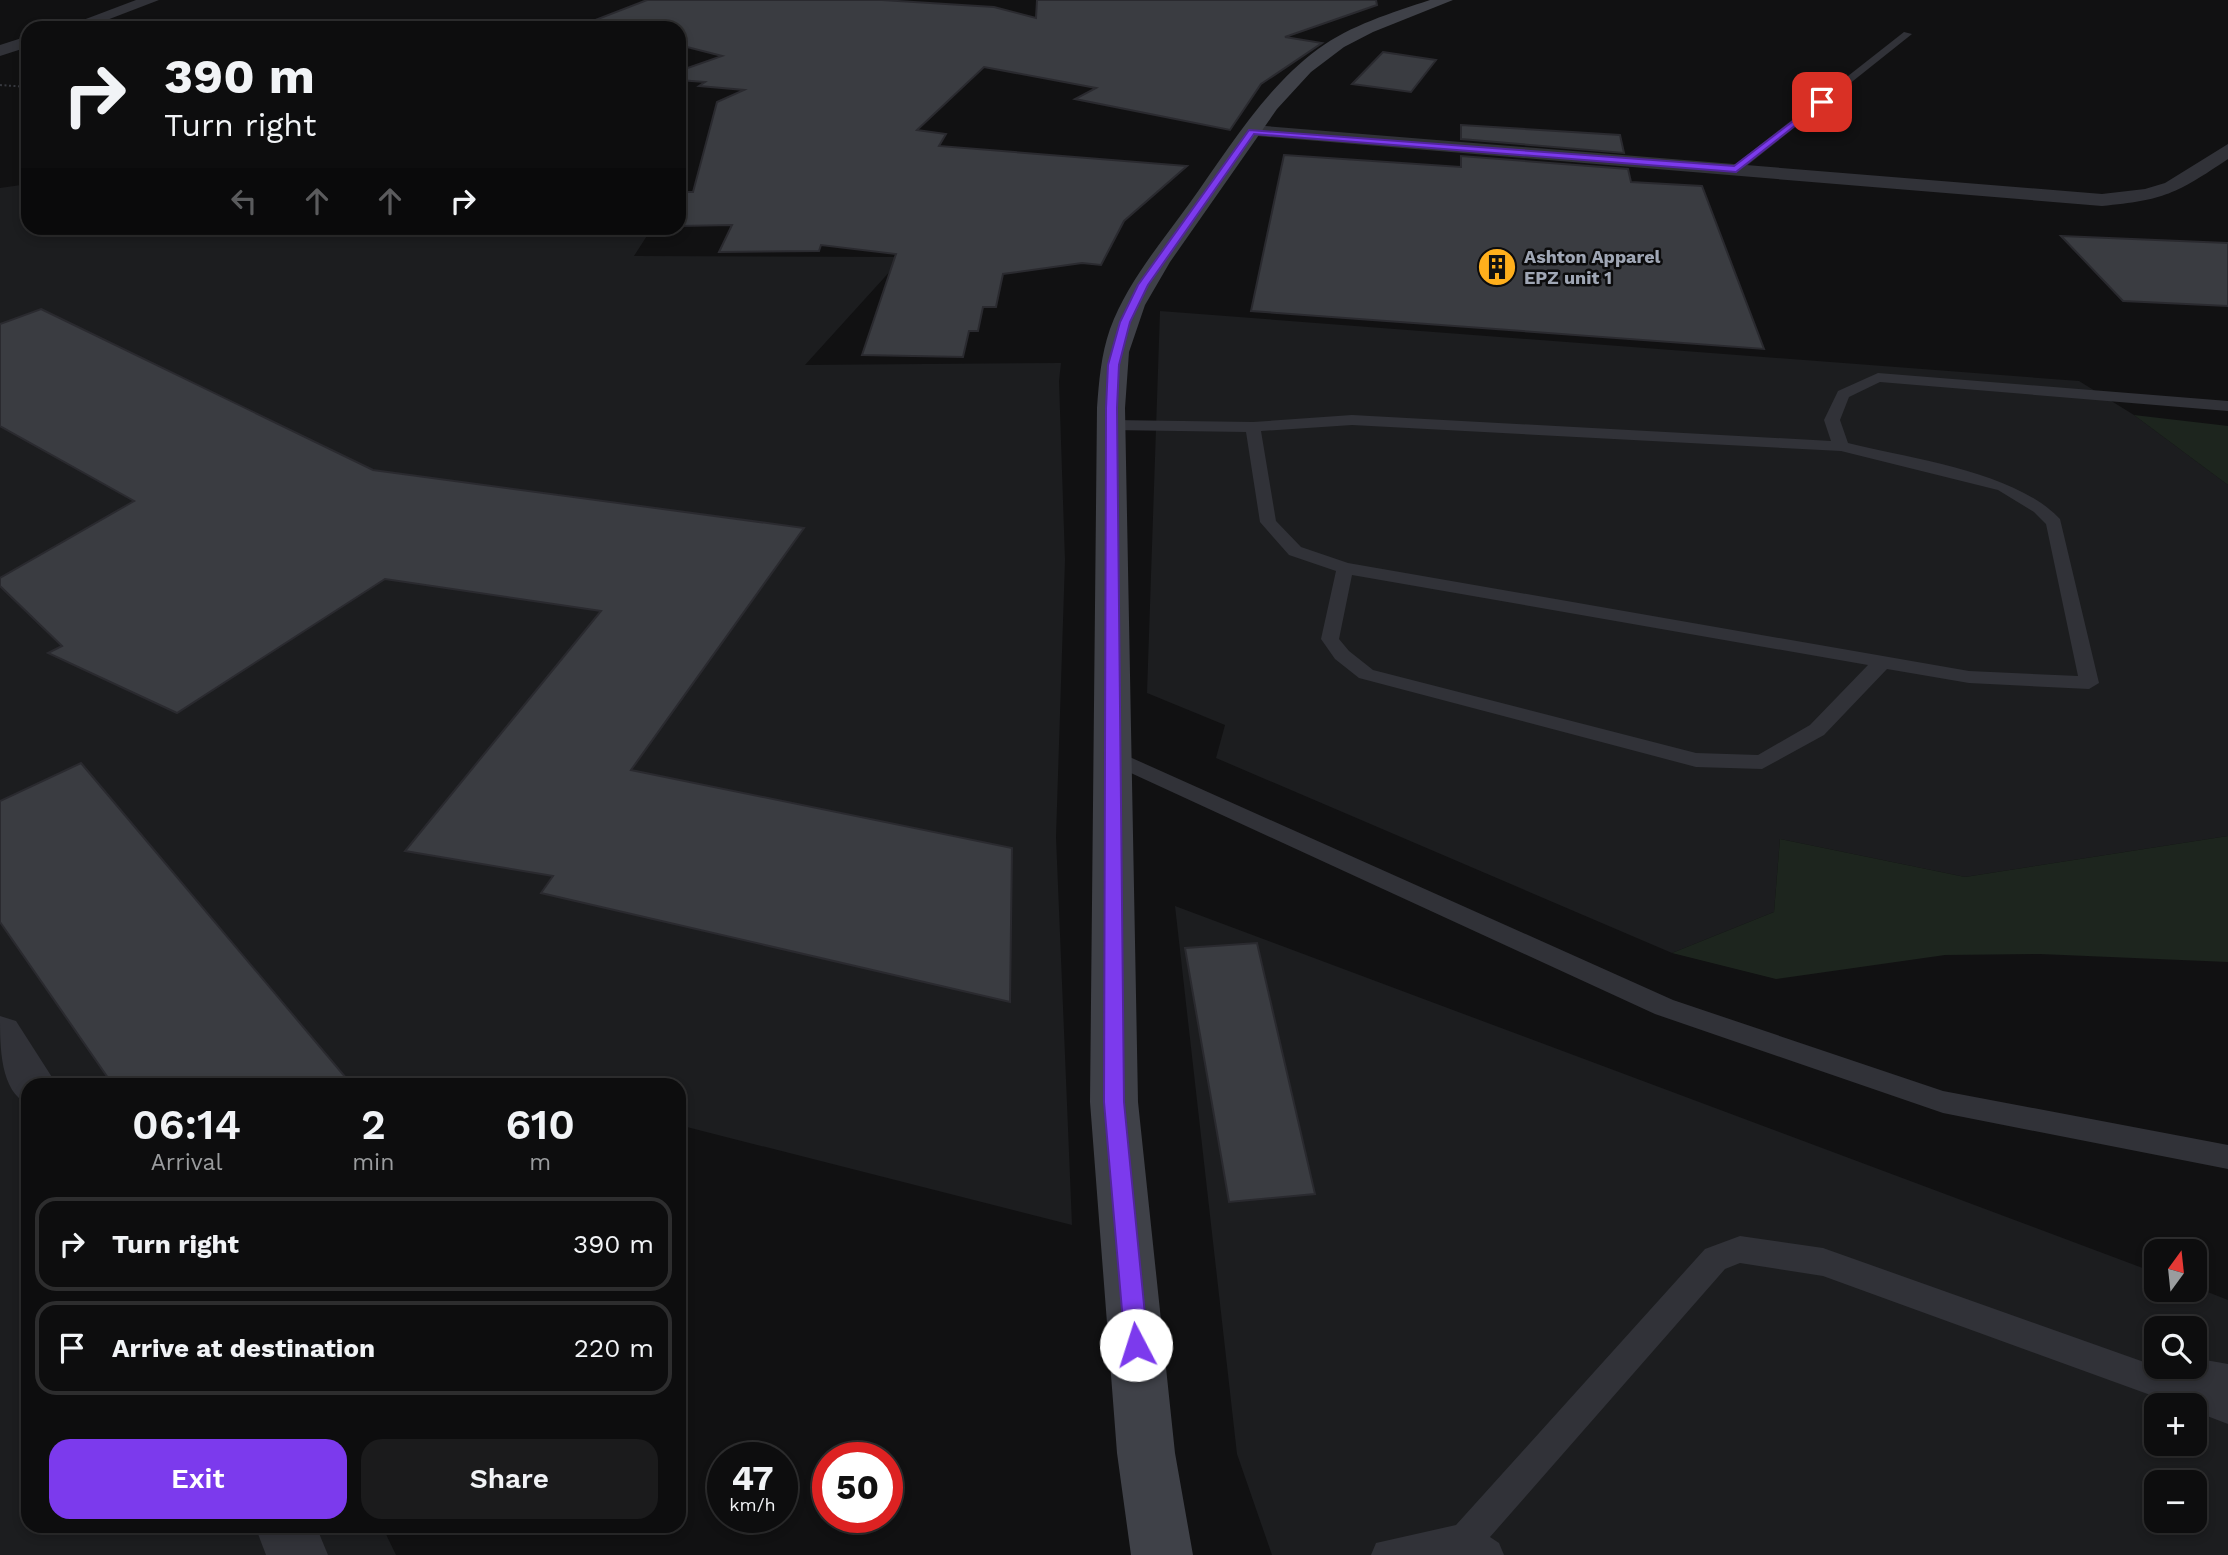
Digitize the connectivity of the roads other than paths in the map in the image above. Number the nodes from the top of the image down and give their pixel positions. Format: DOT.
graph roads {
  1 [pos="151,0"];
  2 [pos="1445,0"];
  3 [pos="90,21"];
  4 [pos="1907,34"];
  5 [pos="21,44"];
  6 [pos="0,51"];
  7 [pos="1252,131"];
  8 [pos="2228,150"];
  9 [pos="1736,169"];
  10 [pos="2228,406"];
  11 [pos="1112,425"];
  12 [pos="1253,427"];
  13 [pos="1841,446"];
  14 [pos="1345,568"];
  15 [pos="1882,662"];
  16 [pos="1114,757"];
  17 [pos="0,1035"];
  18 [pos="28,1078"];
  19 [pos="2228,1157"];
  20 [pos="2070,1352"];
  21 [pos="2144,1365"];
  22 [pos="2207,1375"];
  23 [pos="2228,1379"];
  24 [pos="2228,1408"];
  25 [pos="288,1533"];
  26 [pos="1476,1547"];
  27 [pos="297,1555"];
  28 [pos="1162,1555"];
  29 [pos="1388,1555"];
  1 -- 3 [label="street"];
  2 -- 7 [label="main road"];
  4 -- 9 [label="lane"];
  5 -- 6 [label="street"];
  7 -- 9 [label="street"];
  7 -- 11 [label="main road"];
  8 -- 9 [label="street"];
  10 -- 13 [label="lane"];
  11 -- 12 [label="lane"];
  11 -- 16 [label="main road"];
  12 -- 13 [label="lane"];
  12 -- 14 [label="lane"];
  13 -- 15 [label="lane"];
  14 -- 15 [label="lane"];
  14 -- 15 [label="lane"];
  16 -- 19 [label="lane"];
  16 -- 28 [label="main road"];
  17 -- 18 [label="street"];
  20 -- 21 [label="lane"];
  20 -- 24 [label="lane"];
  20 -- 26 [label="lane"];
  22 -- 23 [label="lane"];
  25 -- 27 [label="street"];
  26 -- 29 [label="lane"];
}
